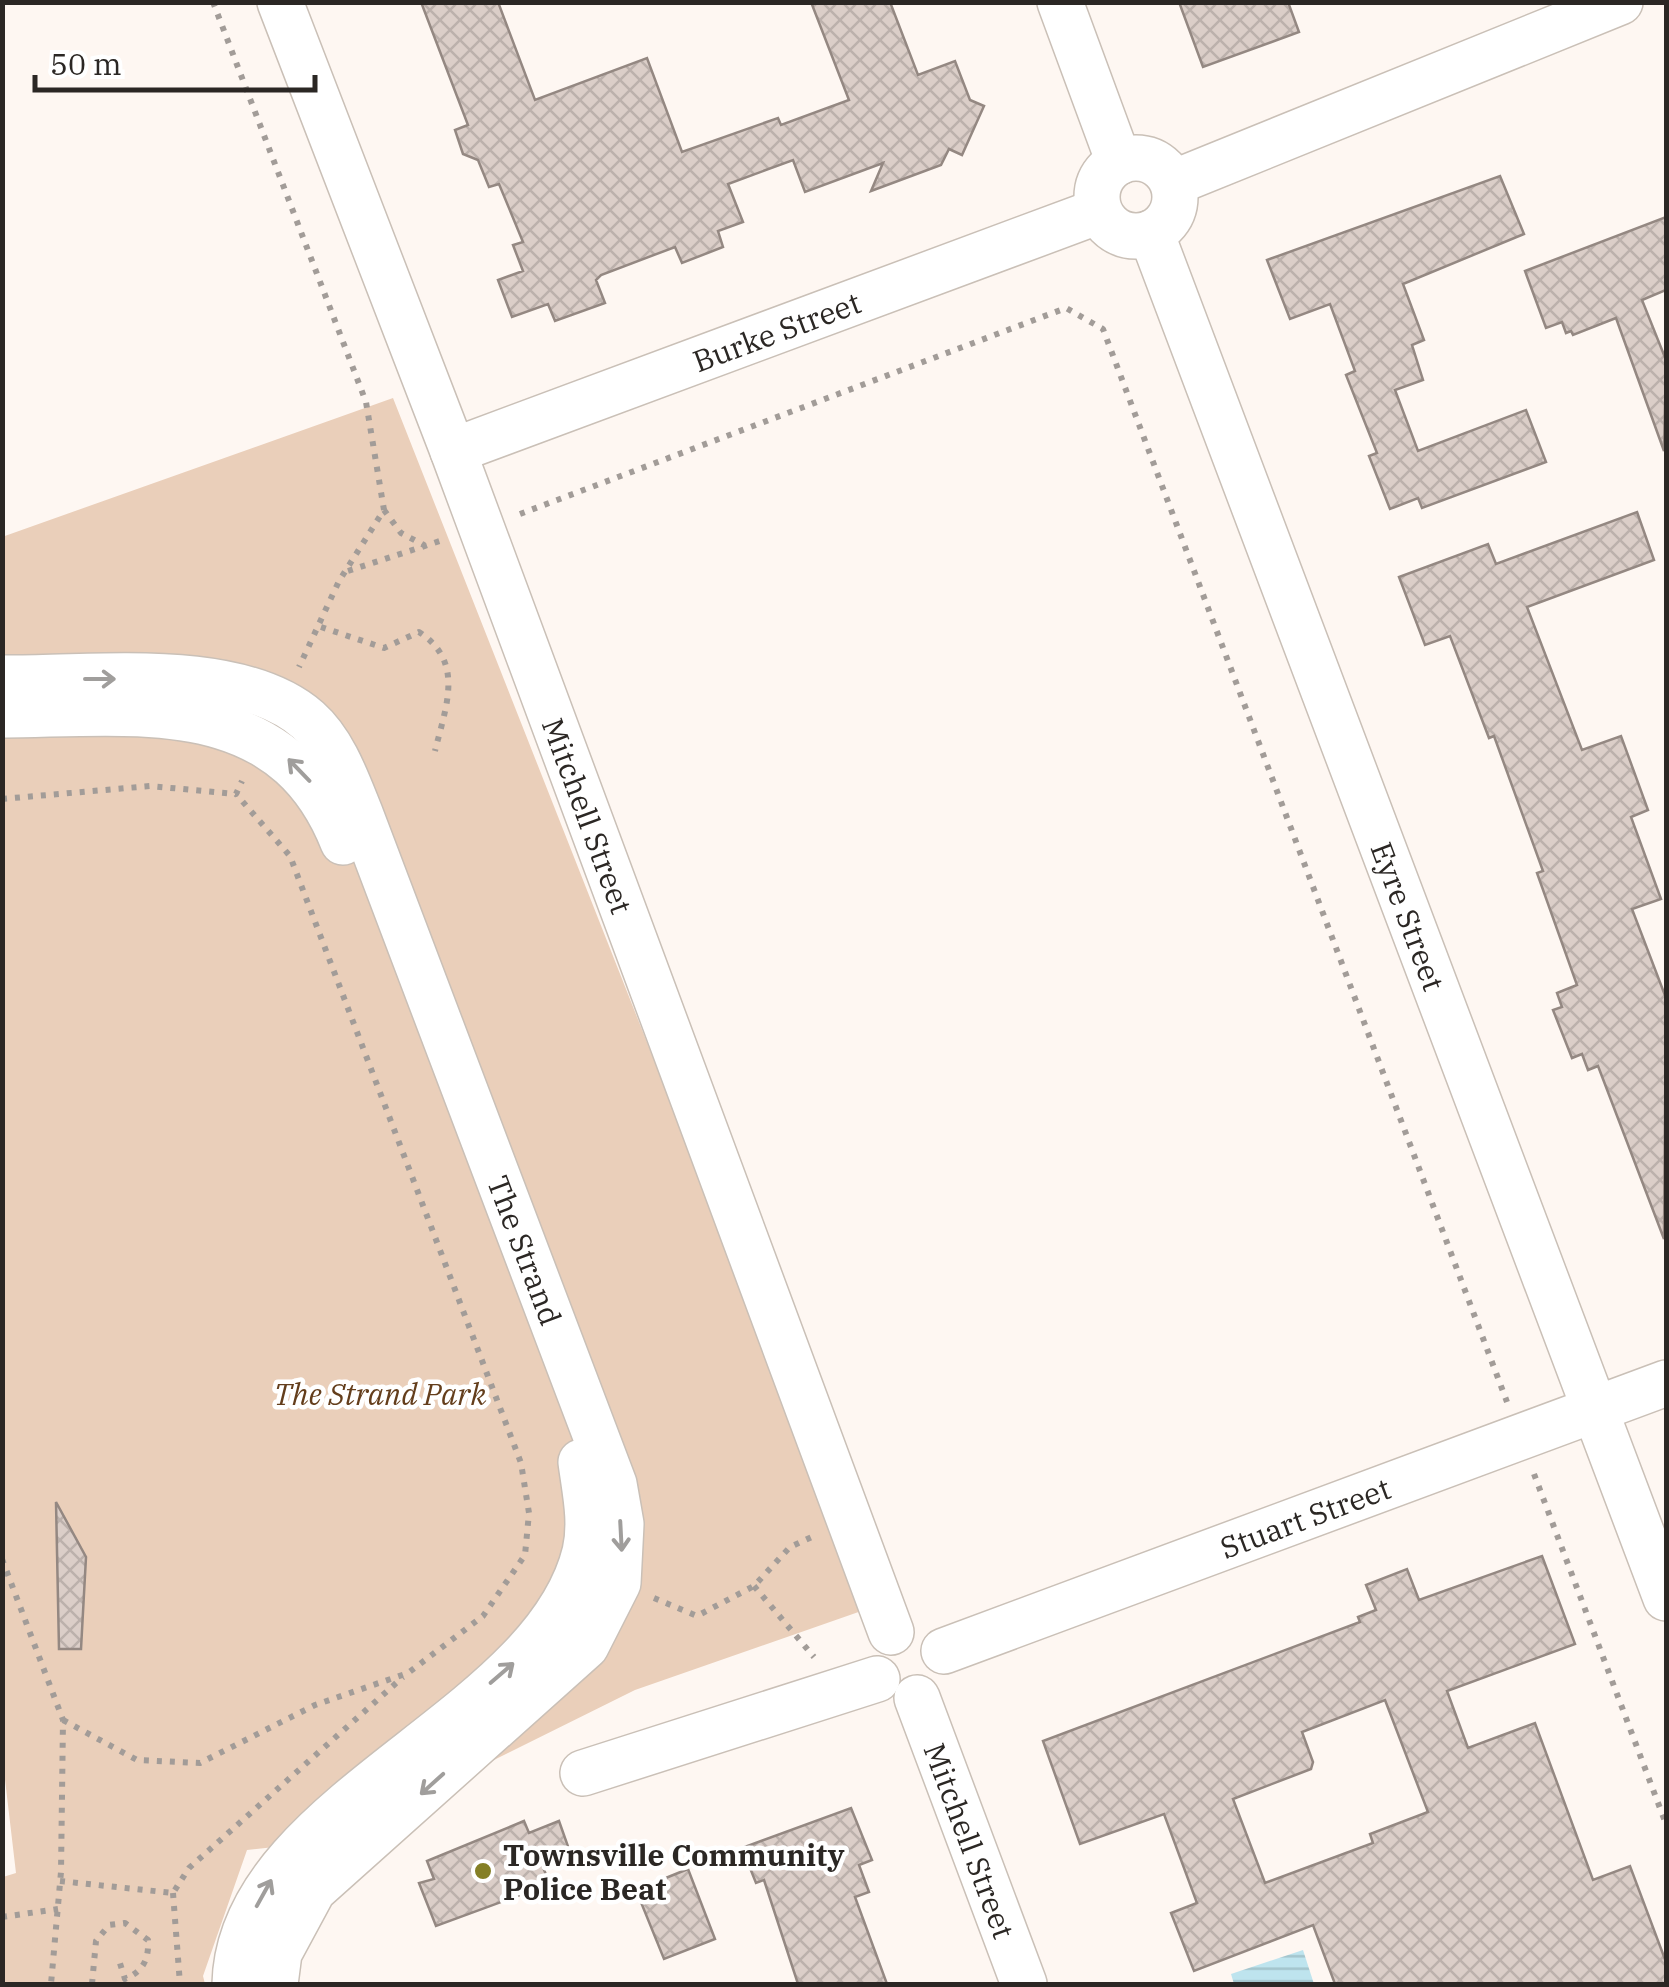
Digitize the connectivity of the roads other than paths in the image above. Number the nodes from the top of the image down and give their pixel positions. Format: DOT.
graph roads {
  1 [pos="280,2"];
  2 [pos="1060,2"];
  3 [pos="1620,2"];
  4 [pos="1119,162"];
  5 [pos="1173,183"];
  6 [pos="1099,211"];
  7 [pos="1150,233"];
  8 [pos="452,450"];
  9 [pos="2,678"];
  10 [pos="2,715"];
  11 [pos="1666,1383"];
  12 [pos="1596,1410"];
  13 [pos="598,1577"];
  14 [pos="1666,1598"];
  15 [pos="891,1632"];
  16 [pos="944,1651"];
  17 [pos="879,1689"];
  18 [pos="584,1773"];
  19 [pos="235,1984"];
  20 [pos="275,1984"];
  21 [pos="1024,1984"];
  1 -- 8 [label="street, Mitchell Street"];
  2 -- 4 [label="street"];
  3 -- 5 [label="street"];
  4 -- 5 [label="street"];
  4 -- 6 [label="street"];
  5 -- 7 [label="street"];
  6 -- 7 [label="street"];
  6 -- 8 [label="street, Burke Street"];
  7 -- 12 [label="street, Eyre Street"];
  8 -- 15 [label="street, Mitchell Street"];
  9 -- 13 [label="street, The Strand, one-way"];
  13 -- 10 [label="street, The Strand, one-way"];
  11 -- 12 [label="street, Stuart Street"];
  12 -- 14 [label="street, Eyre Street"];
  12 -- 16 [label="street, Stuart Street"];
  19 -- 13 [label="street, The Strand, one-way"];
  13 -- 20 [label="street, The Strand, one-way"];
  15 -- 16 [label="street"];
  15 -- 17 [label="street"];
  16 -- 17 [label="street"];
  17 -- 18 [label="street"];
  17 -- 21 [label="street, Mitchell Street"];
}
